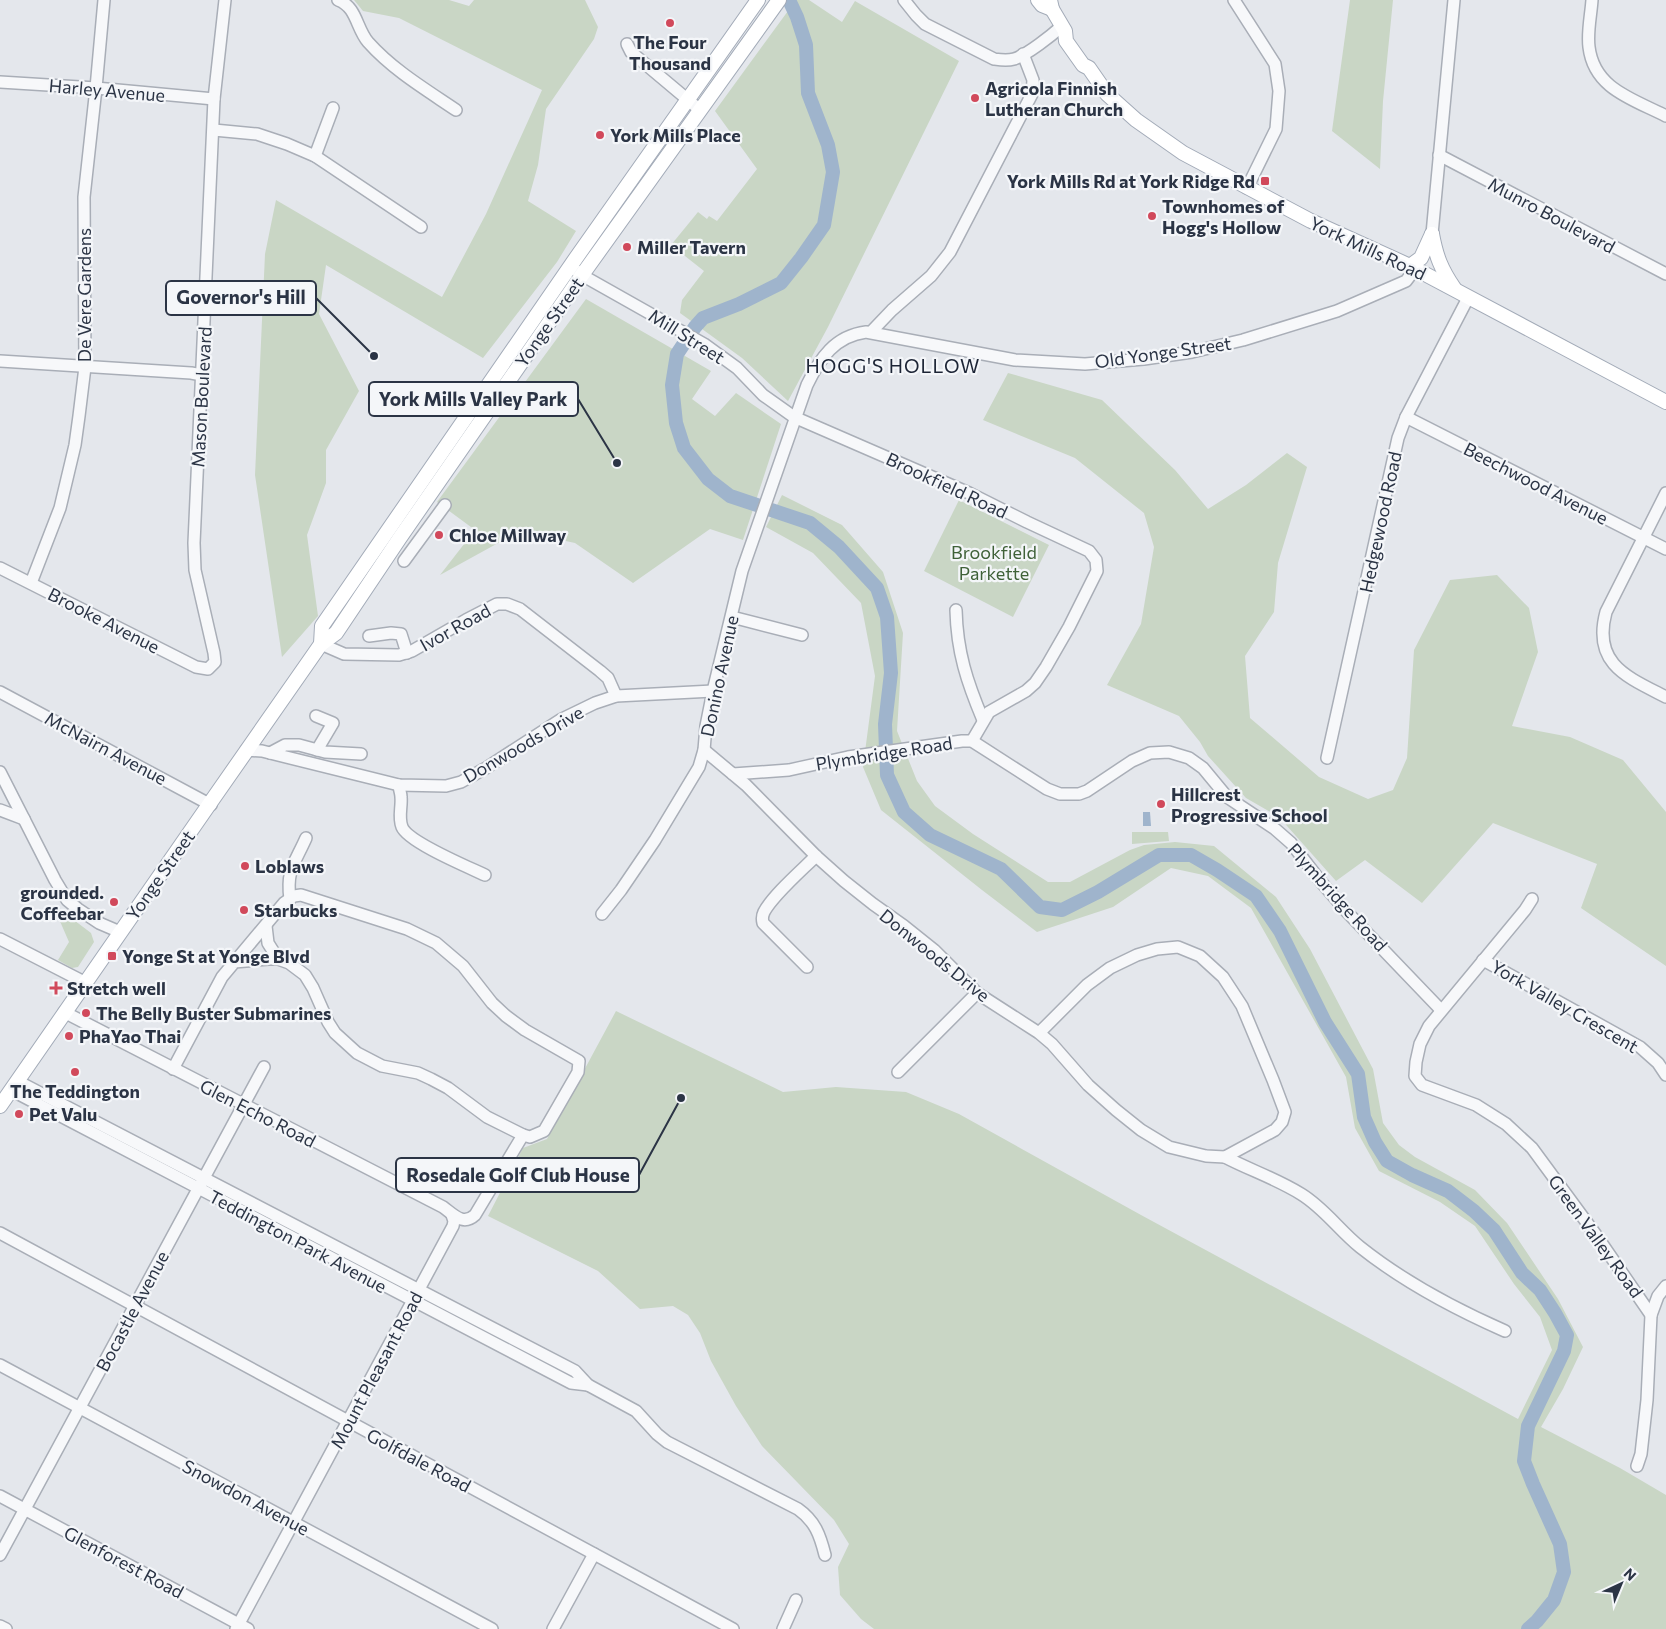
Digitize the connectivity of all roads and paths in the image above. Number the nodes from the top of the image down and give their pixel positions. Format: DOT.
graph roads {
  1 [pos="104,0"];
  2 [pos="225,0"];
  3 [pos="758,0"];
  4 [pos="779,0"];
  5 [pos="904,0"];
  6 [pos="1038,0"];
  7 [pos="1234,0"];
  8 [pos="1454,0"];
  9 [pos="1592,0"];
  10 [pos="341,1"];
  11 [pos="1051,4"];
  12 [pos="1064,28"];
  13 [pos="627,44"];
  14 [pos="1023,54"];
  15 [pos="0,82"];
  16 [pos="96,88"];
  17 [pos="214,98"];
  18 [pos="688,99"];
  19 [pos="334,108"];
  20 [pos="456,110"];
  21 [pos="700,110"];
  22 [pos="1666,116"];
  23 [pos="214,130"];
  24 [pos="1439,155"];
  25 [pos="315,156"];
  26 [pos="1247,188"];
  27 [pos="421,227"];
  28 [pos="1432,234"];
  29 [pos="570,266"];
  30 [pos="1413,268"];
  31 [pos="582,274"];
  32 [pos="1666,274"];
  33 [pos="1455,290"];
  34 [pos="1468,298"];
  35 [pos="871,332"];
  36 [pos="0,361"];
  37 [pos="85,367"];
  38 [pos="202,375"];
  39 [pos="1666,402"];
  40 [pos="1406,416"];
  41 [pos="794,417"];
  42 [pos="1666,493"];
  43 [pos="445,505"];
  44 [pos="410,510"];
  45 [pos="432,524"];
  46 [pos="1644,538"];
  47 [pos="1666,549"];
  48 [pos="404,560"];
  49 [pos="0,568"];
  50 [pos="31,583"];
  51 [pos="956,610"];
  52 [pos="732,617"];
  53 [pos="802,635"];
  54 [pos="369,636"];
  55 [pos="321,644"];
  56 [pos="407,653"];
  57 [pos="208,669"];
  58 [pos="713,691"];
  59 [pos="2,694"];
  60 [pos="616,696"];
  61 [pos="1666,697"];
  62 [pos="316,716"];
  63 [pos="983,720"];
  64 [pos="972,741"];
  65 [pos="246,750"];
  66 [pos="317,750"];
  67 [pos="704,750"];
  68 [pos="270,753"];
  69 [pos="361,754"];
  70 [pos="1327,758"];
  71 [pos="734,774"];
  72 [pos="2,778"];
  73 [pos="398,786"];
  74 [pos="0,794"];
  75 [pos="211,804"];
  76 [pos="0,810"];
  77 [pos="24,819"];
  78 [pos="306,838"];
  79 [pos="816,856"];
  80 [pos="485,875"];
  81 [pos="290,899"];
  82 [pos="1532,899"];
  83 [pos="602,914"];
  84 [pos="266,926"];
  85 [pos="120,932"];
  86 [pos="0,939"];
  87 [pos="278,959"];
  88 [pos="1483,960"];
  89 [pos="234,962"];
  90 [pos="807,967"];
  91 [pos="84,982"];
  92 [pos="977,993"];
  93 [pos="1441,1010"];
  94 [pos="64,1012"];
  95 [pos="1040,1033"];
  96 [pos="264,1067"];
  97 [pos="173,1069"];
  98 [pos="898,1072"];
  99 [pos="1666,1075"];
  100 [pos="7,1093"];
  101 [pos="243,1105"];
  102 [pos="523,1136"];
  103 [pos="1225,1157"];
  104 [pos="201,1183"];
  105 [pos="452,1215"];
  106 [pos="0,1233"];
  107 [pos="1666,1286"];
  108 [pos="416,1295"];
  109 [pos="134,1306"];
  110 [pos="1651,1316"];
  111 [pos="1506,1331"];
  112 [pos="0,1365"];
  113 [pos="80,1407"];
  114 [pos="349,1422"];
  115 [pos="1637,1466"];
  116 [pos="0,1496"];
  117 [pos="25,1509"];
  118 [pos="293,1522"];
  119 [pos="594,1554"];
  120 [pos="0,1555"];
  121 [pos="825,1555"];
  122 [pos="796,1600"];
  123 [pos="0,1626"];
  124 [pos="241,1627"];
  125 [pos="6,1629"];
  126 [pos="492,1629"];
  127 [pos="553,1629"];
  128 [pos="733,1629"];
  129 [pos="783,1629"];
  1 -- 16 [label="street, De Vere Gardens"];
  2 -- 17 [label="street, Mason Boulevard"];
  3 -- 18 [label="main road, Yonge Street"];
  4 -- 21 [label="main road, Yonge Street"];
  5 -- 14 [label="street"];
  6 -- 11 [label="main road, York Mills Road"];
  7 -- 26 [label="street"];
  8 -- 24 [label="street"];
  9 -- 22 [label="street"];
  10 -- 20 [label="street"];
  11 -- 12 [label="main road, York Mills Road"];
  12 -- 14 [label="street"];
  12 -- 26 [label="main road, York Mills Road"];
  13 -- 18 [label="street"];
  14 -- 35 [label="street"];
  15 -- 16 [label="street, Harley Avenue"];
  16 -- 17 [label="street, Harley Avenue"];
  16 -- 37 [label="street, De Vere Gardens"];
  17 -- 23 [label="street, Mason Boulevard"];
  18 -- 21 [label="street"];
  18 -- 29 [label="main road, Yonge Street"];
  19 -- 25 [label="street"];
  21 -- 31 [label="main road, Yonge Street"];
  23 -- 25 [label="street"];
  23 -- 38 [label="street, Mason Boulevard"];
  24 -- 28 [label="street"];
  24 -- 32 [label="street, Munro Boulevard"];
  25 -- 27 [label="street"];
  26 -- 30 [label="main road, York Mills Road"];
  28 -- 30 [label="main road"];
  28 -- 33 [label="main road"];
  29 -- 31 [label="street, Mill Street"];
  29 -- 44 [label="main road, Yonge Street"];
  30 -- 33 [label="main road, York Mills Road"];
  30 -- 35 [label="street, Old Yonge Street"];
  31 -- 41 [label="street, Mill Street"];
  31 -- 44 [label="main road, Yonge Street"];
  33 -- 34 [label="main road, York Mills Road"];
  34 -- 39 [label="main road, York Mills Road"];
  34 -- 40 [label="street, Hedgewood Road"];
  35 -- 41 [label="street, Old Yonge Street"];
  36 -- 37 [label="street"];
  37 -- 38 [label="street"];
  37 -- 50 [label="street, De Vere Gardens"];
  38 -- 57 [label="street, Mason Boulevard"];
  40 -- 46 [label="street, Beechwood Avenue"];
  40 -- 70 [label="street, Hedgewood Road"];
  41 -- 52 [label="street, Donino Avenue"];
  41 -- 63 [label="street, Brookfield Road"];
  42 -- 46 [label="street"];
  43 -- 45 [label="street"];
  44 -- 45 [label="street"];
  44 -- 55 [label="main road, Yonge Street"];
  45 -- 48 [label="street"];
  46 -- 47 [label="street, Beechwood Avenue"];
  46 -- 61 [label="street"];
  49 -- 50 [label="street, Brooke Avenue"];
  50 -- 57 [label="street, Brooke Avenue"];
  51 -- 63 [label="street"];
  52 -- 53 [label="street"];
  52 -- 58 [label="street, Donino Avenue"];
  54 -- 56 [label="street"];
  55 -- 56 [label="street, Ivor Road"];
  55 -- 65 [label="main road, Yonge Street"];
  56 -- 60 [label="street, Ivor Road"];
  58 -- 60 [label="street, Donwoods Drive"];
  58 -- 67 [label="street, Donino Avenue"];
  59 -- 75 [label="street, McNairn Avenue"];
  60 -- 73 [label="street, Donwoods Drive"];
  62 -- 66 [label="street"];
  63 -- 64 [label="street"];
  64 -- 71 [label="street, Plymbridge Road"];
  64 -- 93 [label="street, Plymbridge Road"];
  65 -- 68 [label="street, Donwoods Drive"];
  65 -- 75 [label="main road, Yonge Street"];
  66 -- 68 [label="street"];
  66 -- 69 [label="street"];
  67 -- 71 [label="street, Donwoods Drive"];
  67 -- 83 [label="street, Donino Avenue"];
  68 -- 73 [label="street, Donwoods Drive"];
  71 -- 79 [label="street, Donwoods Drive"];
  72 -- 74 [label="street"];
  72 -- 77 [label="street"];
  73 -- 80 [label="street"];
  75 -- 85 [label="main road, Yonge Street"];
  76 -- 77 [label="street"];
  77 -- 85 [label="street"];
  78 -- 81 [label="street"];
  79 -- 90 [label="street"];
  79 -- 92 [label="street, Donwoods Drive"];
  81 -- 84 [label="street"];
  81 -- 102 [label="street"];
  82 -- 88 [label="street"];
  84 -- 87 [label="street"];
  84 -- 89 [label="street"];
  85 -- 91 [label="main road, Yonge Street"];
  86 -- 91 [label="street"];
  87 -- 89 [label="street"];
  87 -- 102 [label="street"];
  88 -- 93 [label="street"];
  88 -- 99 [label="street, York Valley Crescent"];
  89 -- 97 [label="street"];
  91 -- 94 [label="main road, Yonge Street"];
  92 -- 95 [label="street, Donwoods Drive"];
  92 -- 98 [label="street"];
  93 -- 110 [label="street, Green Valley Road"];
  94 -- 97 [label="street, Glen Echo Road"];
  94 -- 100 [label="main road, Yonge Street"];
  95 -- 103 [label="street, Donwoods Drive"];
  95 -- 103 [label="street"];
  96 -- 101 [label="street, Bocastle Avenue"];
  97 -- 101 [label="street, Glen Echo Road"];
  100 -- 104 [label="street, Teddington Park Avenue"];
  101 -- 104 [label="street, Bocastle Avenue"];
  101 -- 105 [label="street, Glen Echo Road"];
  102 -- 105 [label="street"];
  103 -- 111 [label="street, Donwoods Drive"];
  104 -- 108 [label="street, Teddington Park Avenue"];
  104 -- 109 [label="street, Bocastle Avenue"];
  105 -- 108 [label="street, Mount Pleasant Road"];
  106 -- 109 [label="street, Golfdale Road"];
  107 -- 110 [label="street"];
  108 -- 114 [label="street, Mount Pleasant Road"];
  108 -- 121 [label="street, Teddington Park Avenue"];
  109 -- 113 [label="street, Bocastle Avenue"];
  109 -- 114 [label="street, Golfdale Road"];
  110 -- 115 [label="street, Green Valley Road"];
  112 -- 113 [label="street, Snowdon Avenue"];
  113 -- 117 [label="street, Bocastle Avenue"];
  113 -- 118 [label="street, Snowdon Avenue"];
  114 -- 118 [label="street, Mount Pleasant Road"];
  114 -- 119 [label="street, Golfdale Road"];
  116 -- 117 [label="street, Glenforest Road"];
  117 -- 120 [label="street, Bocastle Avenue"];
  117 -- 124 [label="street, Glenforest Road"];
  118 -- 124 [label="street, Mount Pleasant Road"];
  118 -- 126 [label="street, Snowdon Avenue"];
  119 -- 127 [label="street"];
  119 -- 128 [label="street, Golfdale Road"];
  122 -- 129 [label="street"];
  123 -- 125 [label="street"];
}
